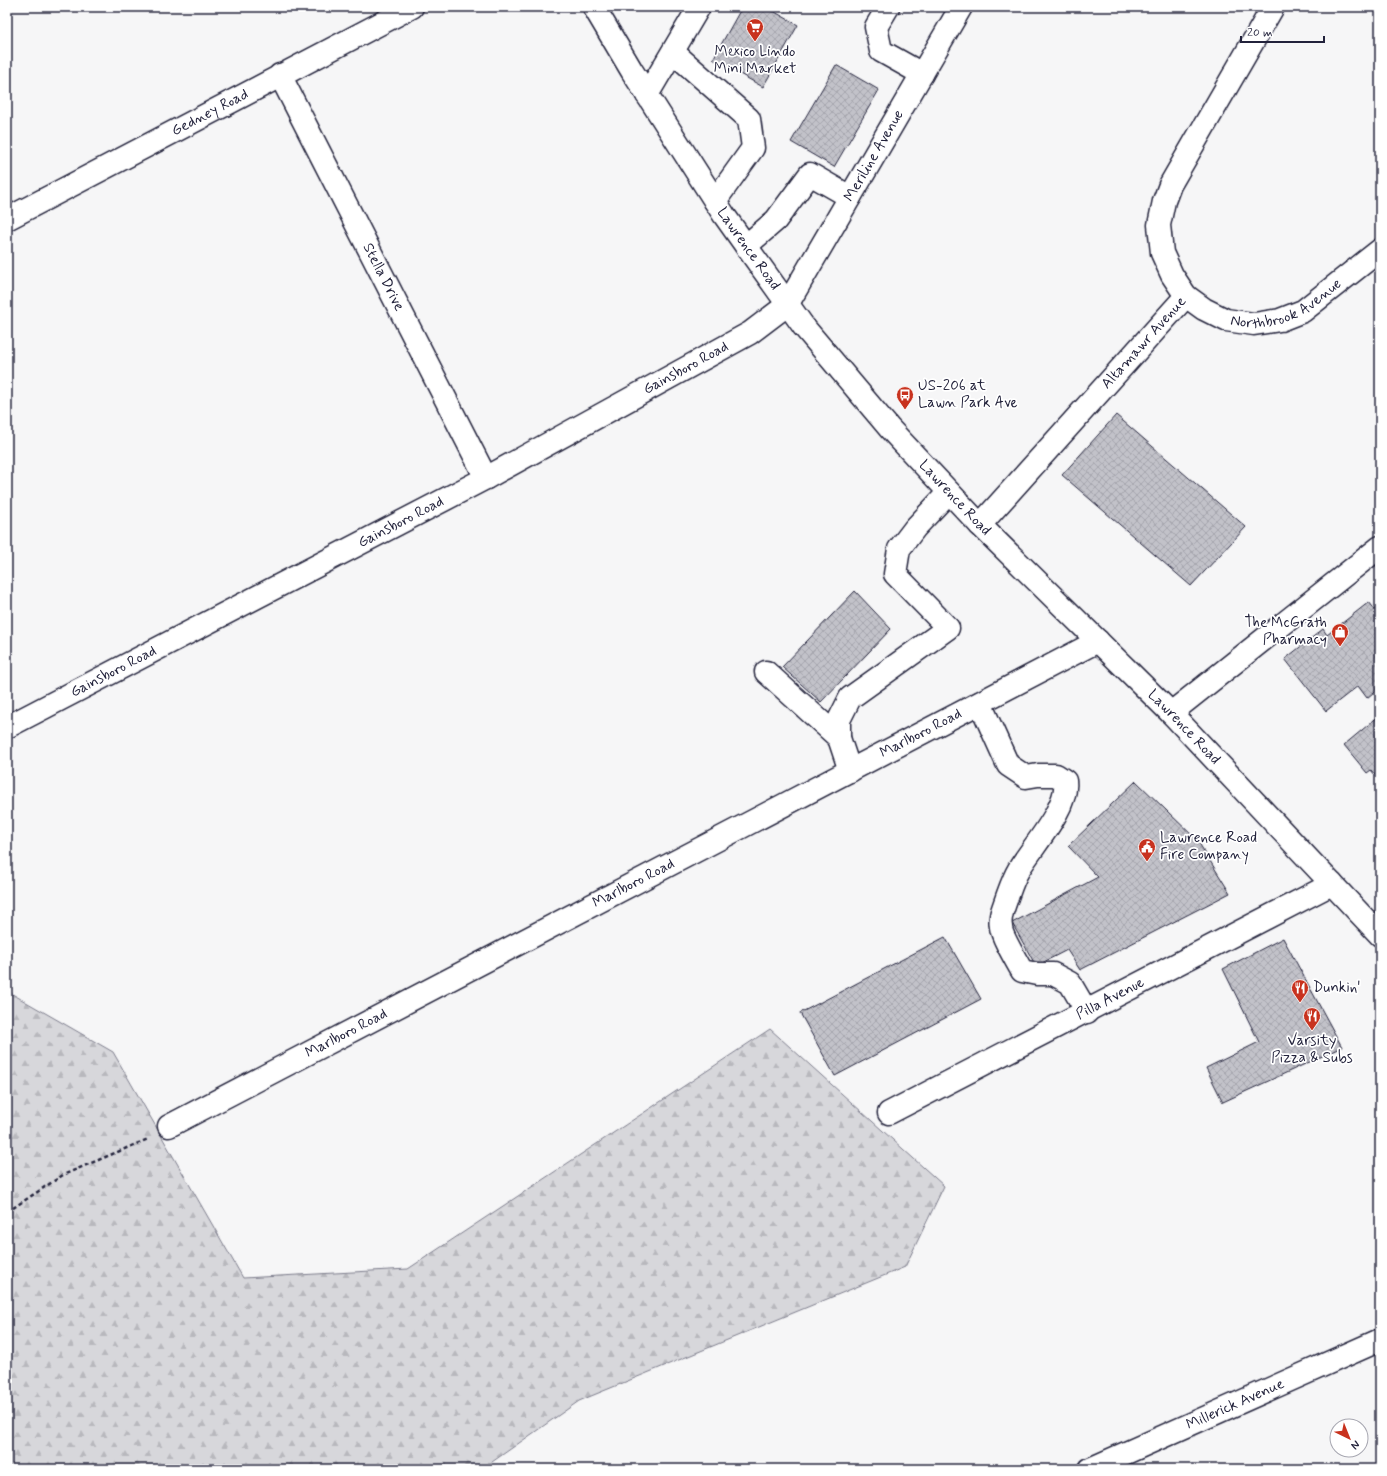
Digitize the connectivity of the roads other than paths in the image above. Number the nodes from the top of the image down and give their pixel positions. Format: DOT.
graph roads {
  1 [pos="412,7"];
  2 [pos="594,7"];
  3 [pos="699,7"];
  4 [pos="888,7"];
  5 [pos="961,7"];
  6 [pos="1273,7"];
  7 [pos="672,52"];
  8 [pos="922,74"];
  9 [pos="280,75"];
  10 [pos="647,95"];
  11 [pos="850,197"];
  12 [pos="715,201"];
  13 [pos="7,219"];
  14 [pos="746,246"];
  15 [pos="1380,250"];
  16 [pos="1186,296"];
  17 [pos="787,305"];
  18 [pos="486,478"];
  19 [pos="949,492"];
  20 [pos="980,525"];
  21 [pos="1380,547"];
  22 [pos="1098,641"];
  23 [pos="766,672"];
  24 [pos="980,703"];
  25 [pos="1171,713"];
  26 [pos="7,727"];
  27 [pos="839,738"];
  28 [pos="850,770"];
  29 [pos="1332,884"];
  30 [pos="1380,935"];
  31 [pos="1087,1012"];
  32 [pos="889,1113"];
  33 [pos="169,1126"];
  34 [pos="1380,1340"];
  35 [pos="1090,1469"];
  1 -- 9 [label="street, Gedney Road"];
  2 -- 10 [label="street, Lawrence Road"];
  3 -- 7 [label="street"];
  4 -- 8 [label="street"];
  5 -- 8 [label="street, Meriline Avenue"];
  6 -- 16 [label="street, Altamawr Avenue"];
  7 -- 10 [label="street"];
  7 -- 12 [label="street"];
  8 -- 11 [label="street, Meriline Avenue"];
  9 -- 13 [label="street, Gedney Road"];
  9 -- 18 [label="street, Stella Drive"];
  10 -- 12 [label="street, Lawrence Road"];
  11 -- 14 [label="street"];
  11 -- 17 [label="street, Meriline Avenue"];
  12 -- 14 [label="street, Lawrence Road"];
  14 -- 17 [label="street, Lawrence Road"];
  15 -- 16 [label="street, Northbrook Avenue"];
  16 -- 20 [label="street, Altamawr Avenue"];
  17 -- 18 [label="street, Gainsboro Road"];
  17 -- 19 [label="street, Lawrence Road"];
  18 -- 26 [label="street, Gainsboro Road"];
  19 -- 20 [label="street, Lawrence Road"];
  19 -- 27 [label="street"];
  20 -- 22 [label="street, Lawrence Road"];
  21 -- 25 [label="street"];
  22 -- 24 [label="street, Marlboro Road"];
  22 -- 25 [label="street, Lawrence Road"];
  23 -- 27 [label="street"];
  24 -- 28 [label="street, Marlboro Road"];
  24 -- 31 [label="street"];
  25 -- 29 [label="street, Lawrence Road"];
  27 -- 28 [label="street"];
  28 -- 33 [label="street, Marlboro Road"];
  29 -- 30 [label="street, Lawrence Road"];
  29 -- 31 [label="street, Pilla Avenue"];
  31 -- 32 [label="street, Pilla Avenue"];
  34 -- 35 [label="street, Millerick Avenue"];
}
